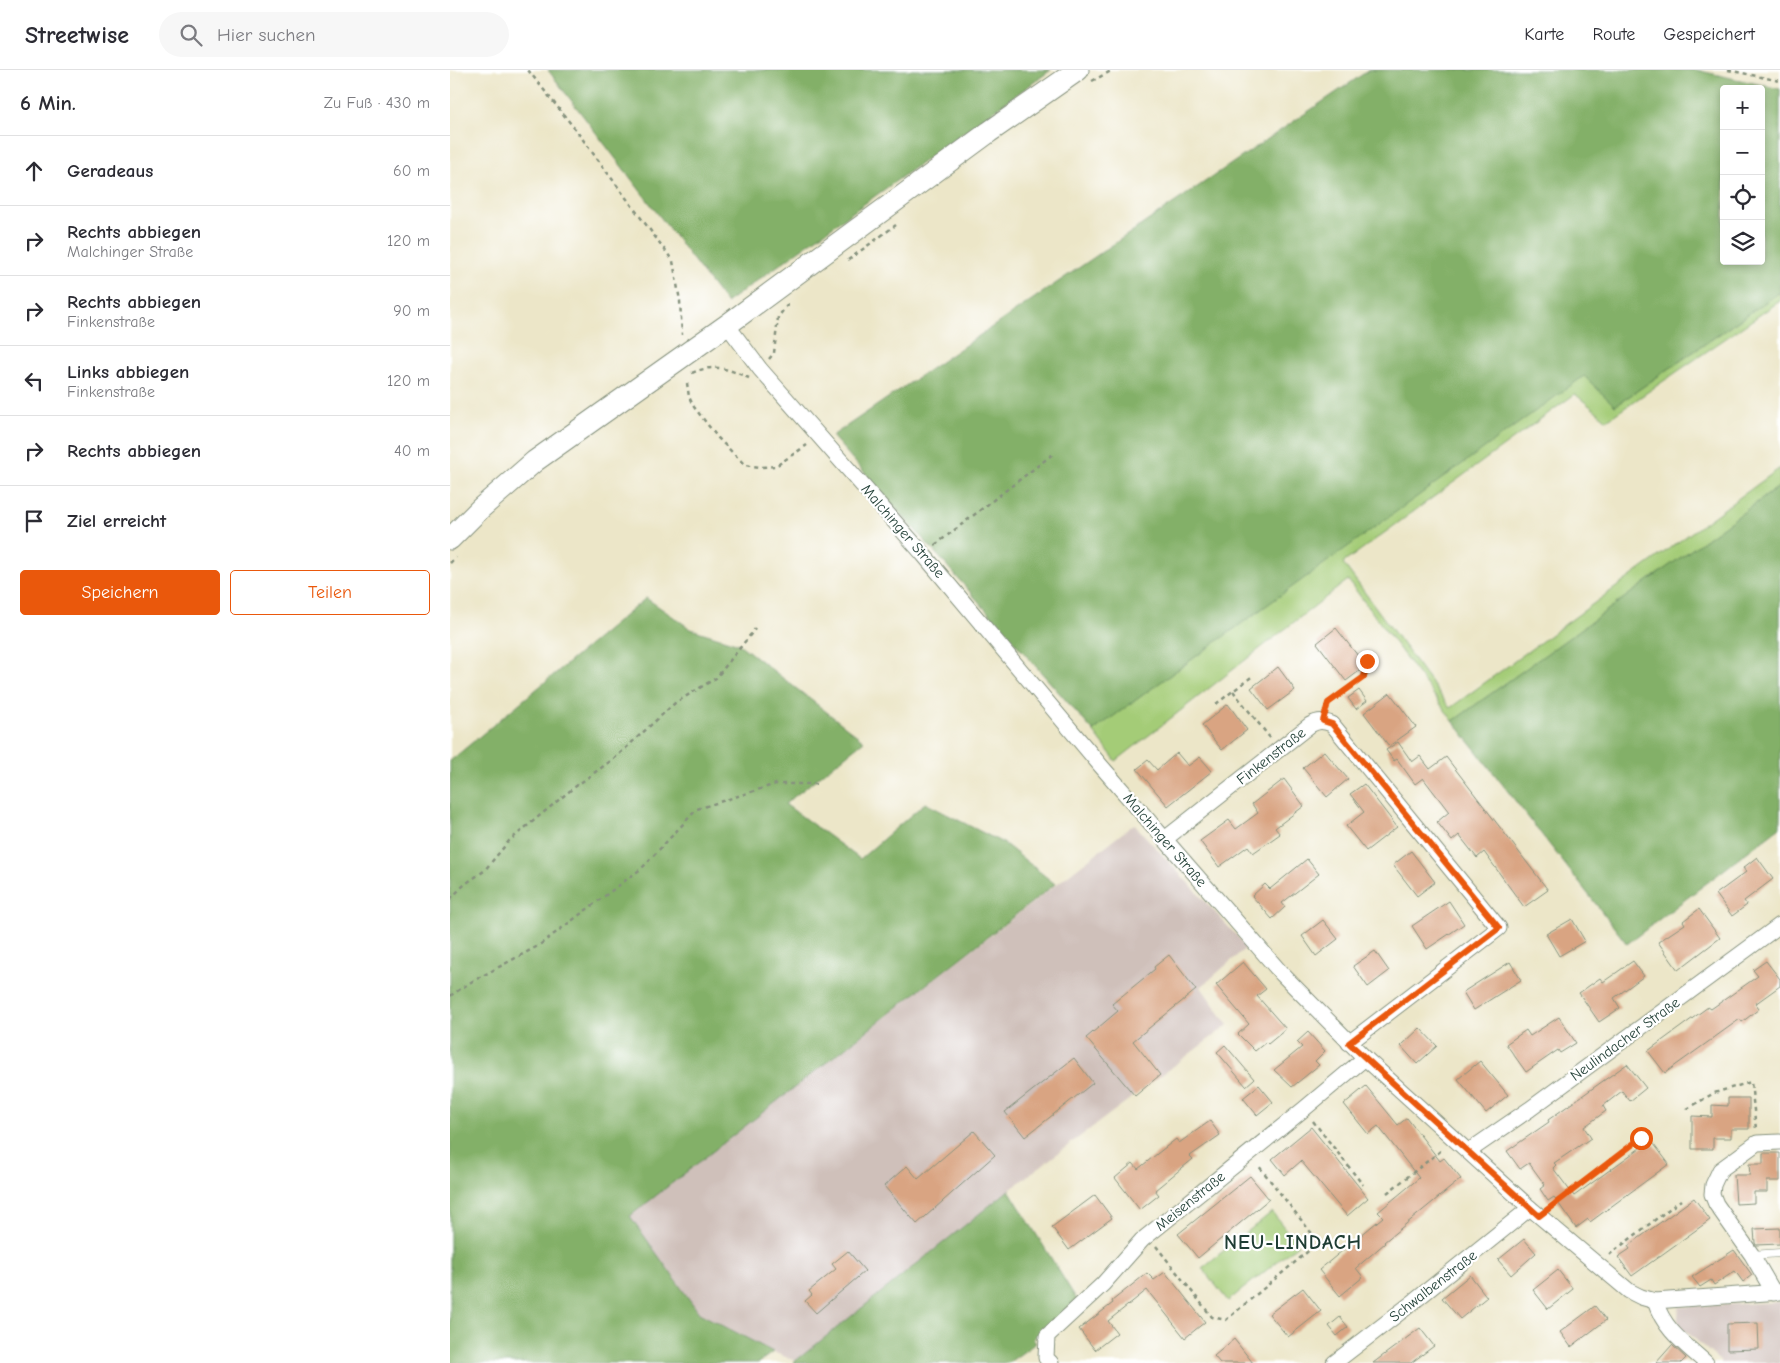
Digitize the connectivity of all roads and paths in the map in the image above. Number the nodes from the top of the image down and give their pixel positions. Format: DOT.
graph roads {
  1 [pos="528,70"];
  2 [pos="1113,70"];
  3 [pos="1728,70"];
  4 [pos="1085,76"];
  5 [pos="1780,81"];
  6 [pos="898,223"];
  7 [pos="844,263"];
  8 [pos="789,302"];
  9 [pos="727,325"];
  10 [pos="682,336"];
  11 [pos="760,369"];
  12 [pos="688,375"];
  13 [pos="687,383"];
  14 [pos="810,442"];
  15 [pos="1052,454"];
  16 [pos="453,548"];
  17 [pos="923,554"];
  18 [pos="450,563"];
  19 [pos="755,629"];
  20 [pos="1367,661"];
  21 [pos="1254,675"];
  22 [pos="1233,691"];
  23 [pos="1216,704"];
  24 [pos="1323,721"];
  25 [pos="1279,750"];
  26 [pos="816,784"];
  27 [pos="1165,839"];
  28 [pos="450,900"];
  29 [pos="1780,925"];
  30 [pos="450,996"];
  31 [pos="1349,1043"];
  32 [pos="1365,1058"];
  33 [pos="1687,1108"];
  34 [pos="1304,1109"];
  35 [pos="1641,1138"];
  36 [pos="1456,1139"];
  37 [pos="1780,1142"];
  38 [pos="1757,1143"];
  39 [pos="1470,1151"];
  40 [pos="1249,1153"];
  41 [pos="1363,1185"];
  42 [pos="1387,1193"];
  43 [pos="1681,1200"];
  44 [pos="1535,1212"];
  45 [pos="1147,1235"];
  46 [pos="1780,1253"];
  47 [pos="1752,1255"];
  48 [pos="1597,1265"];
  49 [pos="1777,1292"];
  50 [pos="1655,1301"];
  51 [pos="1051,1363"];
  52 [pos="1334,1363"];
  53 [pos="1706,1363"];
  1 -- 10 [label="path"];
  2 -- 4 [label="path"];
  3 -- 5 [label="path"];
  4 -- 9 [label="main road"];
  6 -- 7 [label="path"];
  8 -- 11 [label="path"];
  9 -- 11 [label="street, Malchinger Straße"];
  9 -- 16 [label="main road"];
  11 -- 12 [label="path"];
  11 -- 17 [label="street, Malchinger Straße"];
  13 -- 14 [label="path"];
  15 -- 17 [label="path"];
  16 -- 18 [label="path"];
  17 -- 27 [label="street, Malchinger Straße"];
  19 -- 28 [label="path"];
  20 -- 24 [label="path"];
  21 -- 22 [label="path"];
  22 -- 23 [label="path"];
  22 -- 25 [label="path"];
  24 -- 25 [label="street, Finkenstraße"];
  24 -- 31 [label="street, Finkenstraße"];
  25 -- 27 [label="street, Finkenstraße"];
  26 -- 30 [label="path"];
  27 -- 31 [label="street, Malchinger Straße"];
  29 -- 39 [label="street, Neulindacher Straße"];
  31 -- 32 [label="street, Malchinger Straße"];
  32 -- 34 [label="street, Meisenstraße"];
  32 -- 36 [label="street, Malchinger Straße"];
  33 -- 38 [label="path"];
  34 -- 40 [label="street, Meisenstraße"];
  34 -- 41 [label="path"];
  35 -- 44 [label="path"];
  36 -- 39 [label="street, Malchinger Straße"];
  36 -- 42 [label="path"];
  37 -- 38 [label="street"];
  38 -- 47 [label="street"];
  39 -- 44 [label="street, Malchinger Straße"];
  40 -- 45 [label="street, Meisenstraße"];
  40 -- 45 [label="path"];
  43 -- 48 [label="path"];
  44 -- 48 [label="street, Malchinger Straße"];
  44 -- 52 [label="street, Schwalbenstraße"];
  45 -- 51 [label="street, Meisenstraße"];
  46 -- 47 [label="lane"];
  47 -- 49 [label="street"];
  48 -- 50 [label="street, Malchinger Straße"];
  49 -- 50 [label="street, Malchinger Straße"];
  50 -- 53 [label="street"];
}
